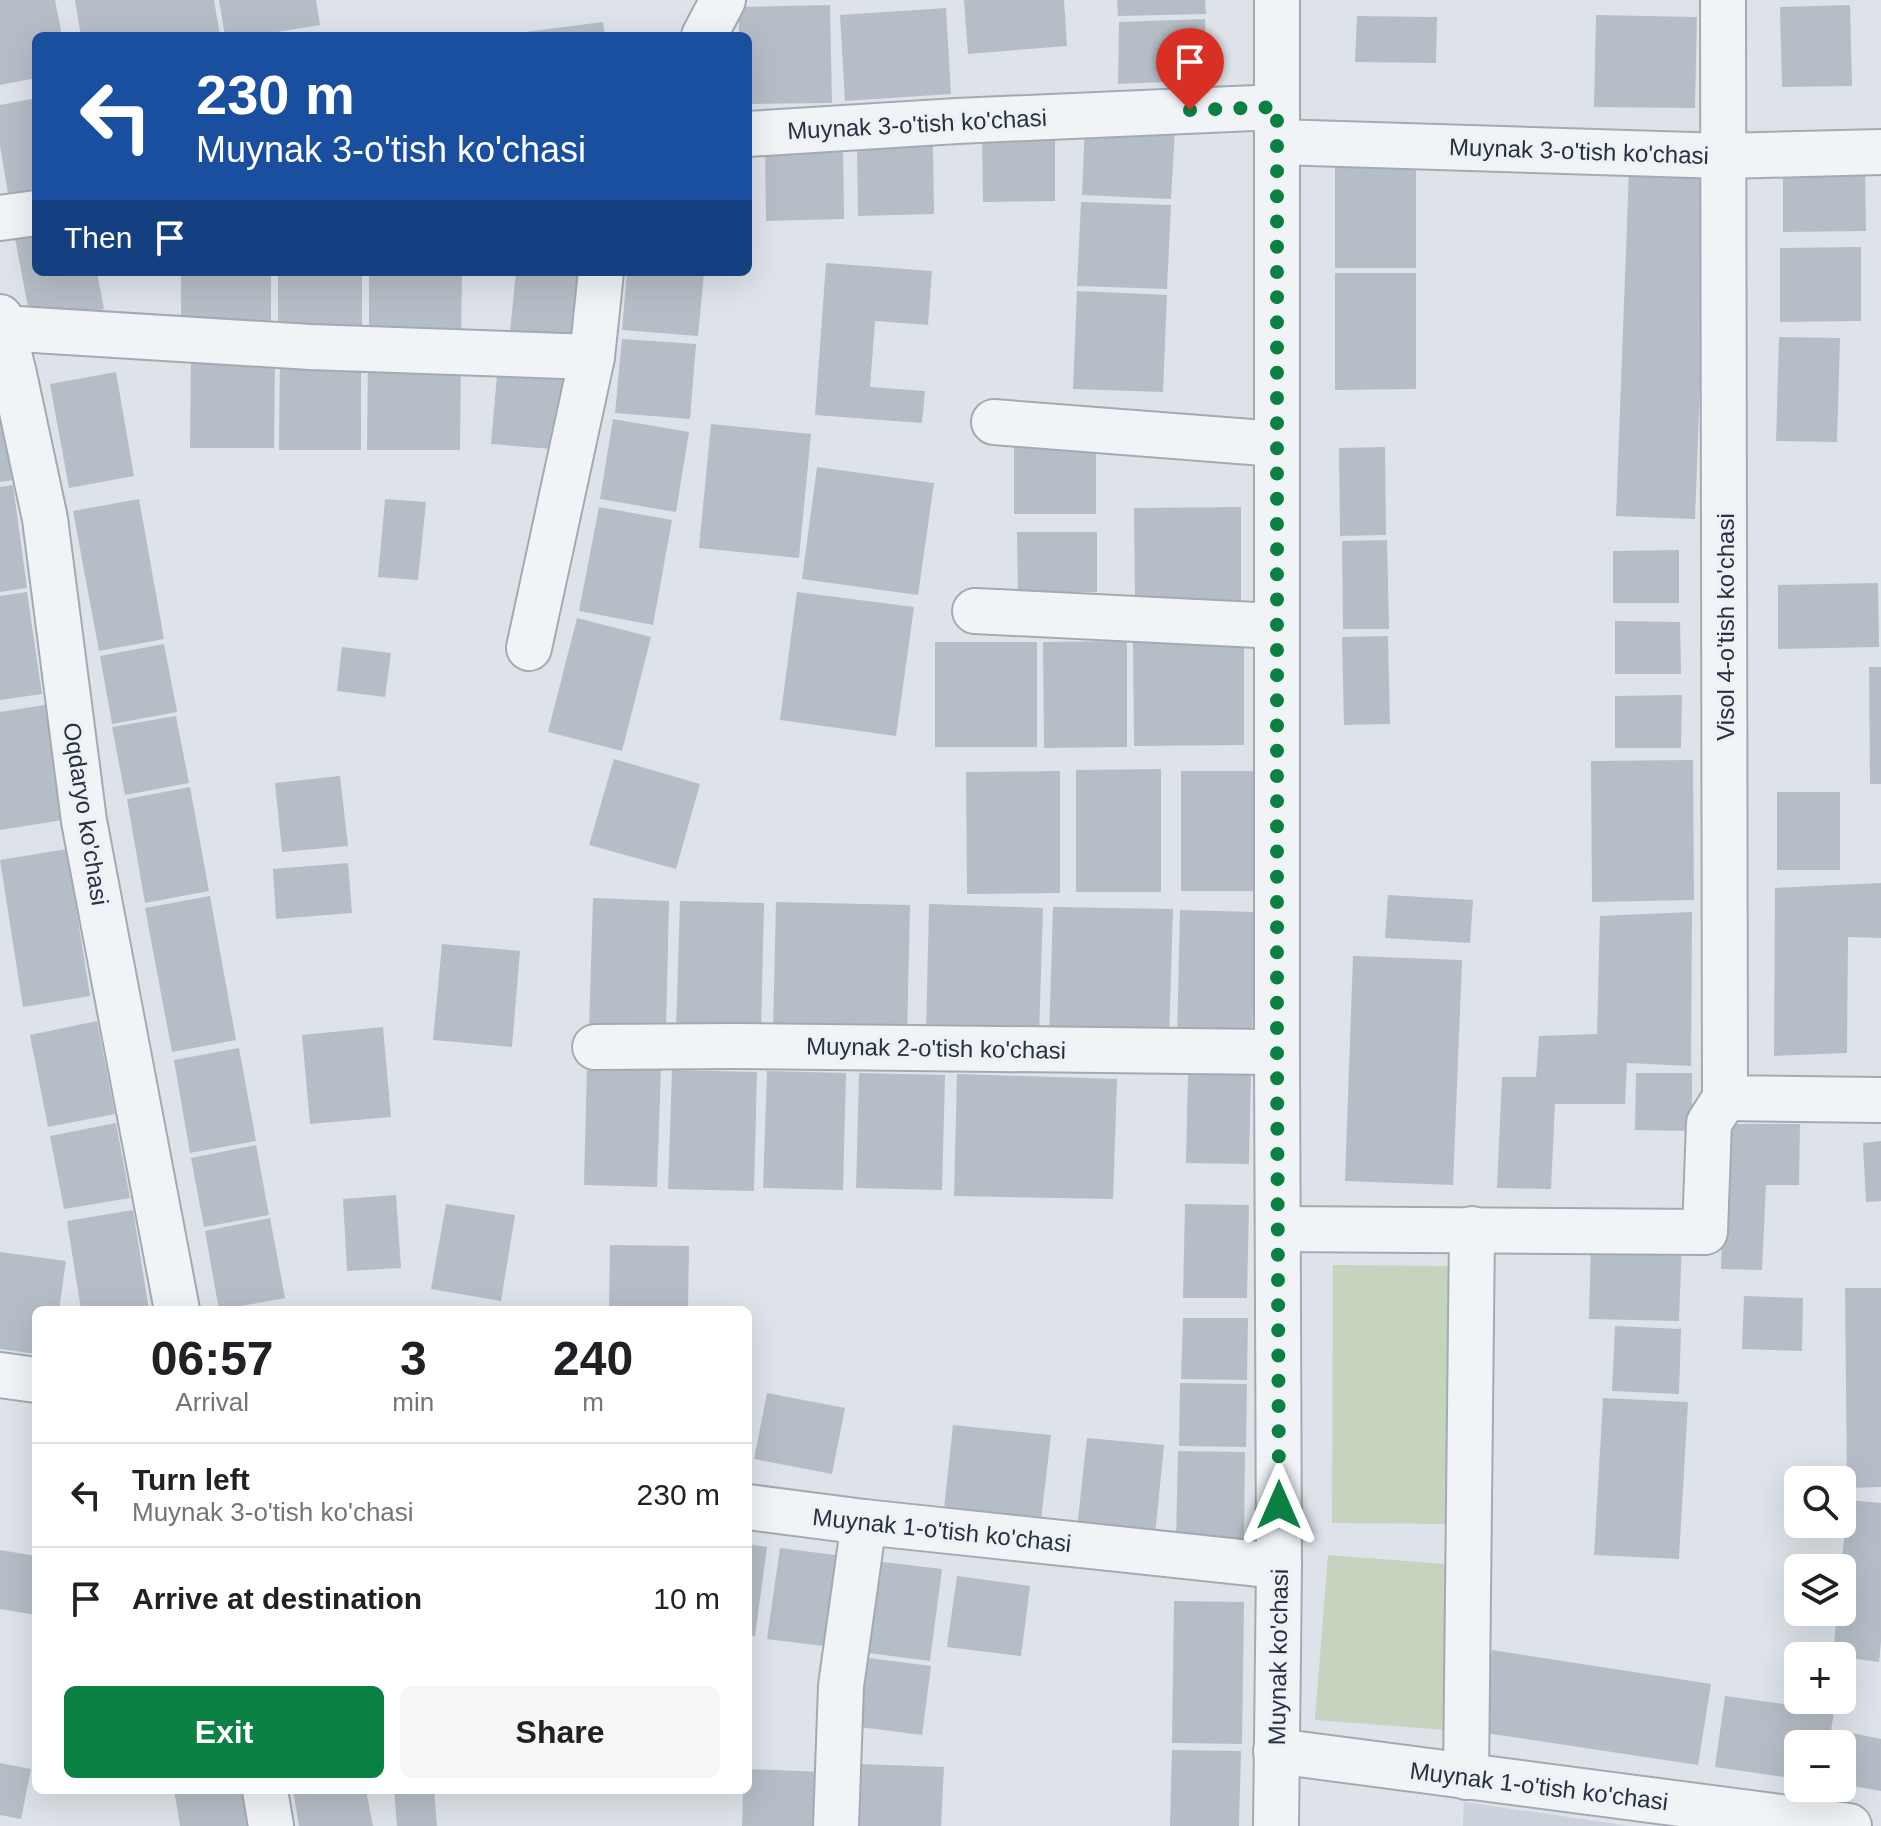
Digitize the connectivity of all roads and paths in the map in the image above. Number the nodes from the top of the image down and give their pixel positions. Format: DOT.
graph roads {
  1 [pos="723,0"];
  2 [pos="1277,0"];
  3 [pos="1723,0"];
  4 [pos="706,32"];
  5 [pos="1277,124"];
  6 [pos="752,134"];
  7 [pos="1881,152"];
  8 [pos="1724,156"];
  9 [pos="32,214"];
  10 [pos="0,218"];
  11 [pos="601,276"];
  12 [pos="1,322"];
  13 [pos="592,357"];
  14 [pos="7,375"];
  15 [pos="994,422"];
  16 [pos="1277,444"];
  17 [pos="975,611"];
  18 [pos="1277,626"];
  19 [pos="529,648"];
  20 [pos="595,1047"];
  21 [pos="1277,1052"];
  22 [pos="1725,1098"];
  23 [pos="1881,1100"];
  24 [pos="1278,1229"];
  25 [pos="1472,1229"];
  26 [pos="176,1306"];
  27 [pos="0,1375"];
  28 [pos="32,1379"];
  29 [pos="752,1508"];
  30 [pos="864,1522"];
  31 [pos="1279,1566"];
  32 [pos="1276,1751"];
  33 [pos="1466,1777"];
  34 [pos="266,1794"];
  35 [pos="271,1826"];
  36 [pos="836,1826"];
  37 [pos="1276,1826"];
  38 [pos="1849,1826"];
  1 -- 4 [label="street"];
  2 -- 5 [label="street, Muynak ko'chasi"];
  3 -- 8 [label="street, Visol 4-o'tish ko'chasi"];
  5 -- 6 [label="street, Muynak 3-o'tish ko'chasi"];
  5 -- 8 [label="street, Muynak 3-o'tish ko'chasi"];
  5 -- 16 [label="street, Muynak ko'chasi"];
  7 -- 8 [label="street, Muynak 3-o'tish ko'chasi"];
  8 -- 22 [label="street, Visol 4-o'tish ko'chasi"];
  9 -- 10 [label="street"];
  11 -- 13 [label="street"];
  12 -- 13 [label="street"];
  12 -- 14 [label="street, Oqdaryo ko'chasi"];
  13 -- 19 [label="street"];
  14 -- 26 [label="street, Oqdaryo ko'chasi"];
  15 -- 16 [label="street"];
  16 -- 18 [label="street, Muynak ko'chasi"];
  17 -- 18 [label="street"];
  18 -- 21 [label="street, Muynak ko'chasi"];
  20 -- 21 [label="street, Muynak 2-o'tish ko'chasi"];
  21 -- 24 [label="street, Muynak ko'chasi"];
  22 -- 23 [label="street"];
  22 -- 25 [label="street"];
  24 -- 25 [label="street"];
  24 -- 31 [label="street, Muynak ko'chasi"];
  25 -- 33 [label="street"];
  27 -- 28 [label="street"];
  29 -- 30 [label="street, Muynak 1-o'tish ko'chasi"];
  30 -- 31 [label="street, Muynak 1-o'tish ko'chasi"];
  30 -- 36 [label="street"];
  31 -- 32 [label="street, Muynak ko'chasi"];
  32 -- 33 [label="street, Muynak 1-o'tish ko'chasi"];
  32 -- 37 [label="street, Muynak ko'chasi"];
  33 -- 38 [label="street, Muynak 1-o'tish ko'chasi"];
  34 -- 35 [label="street"];
}
